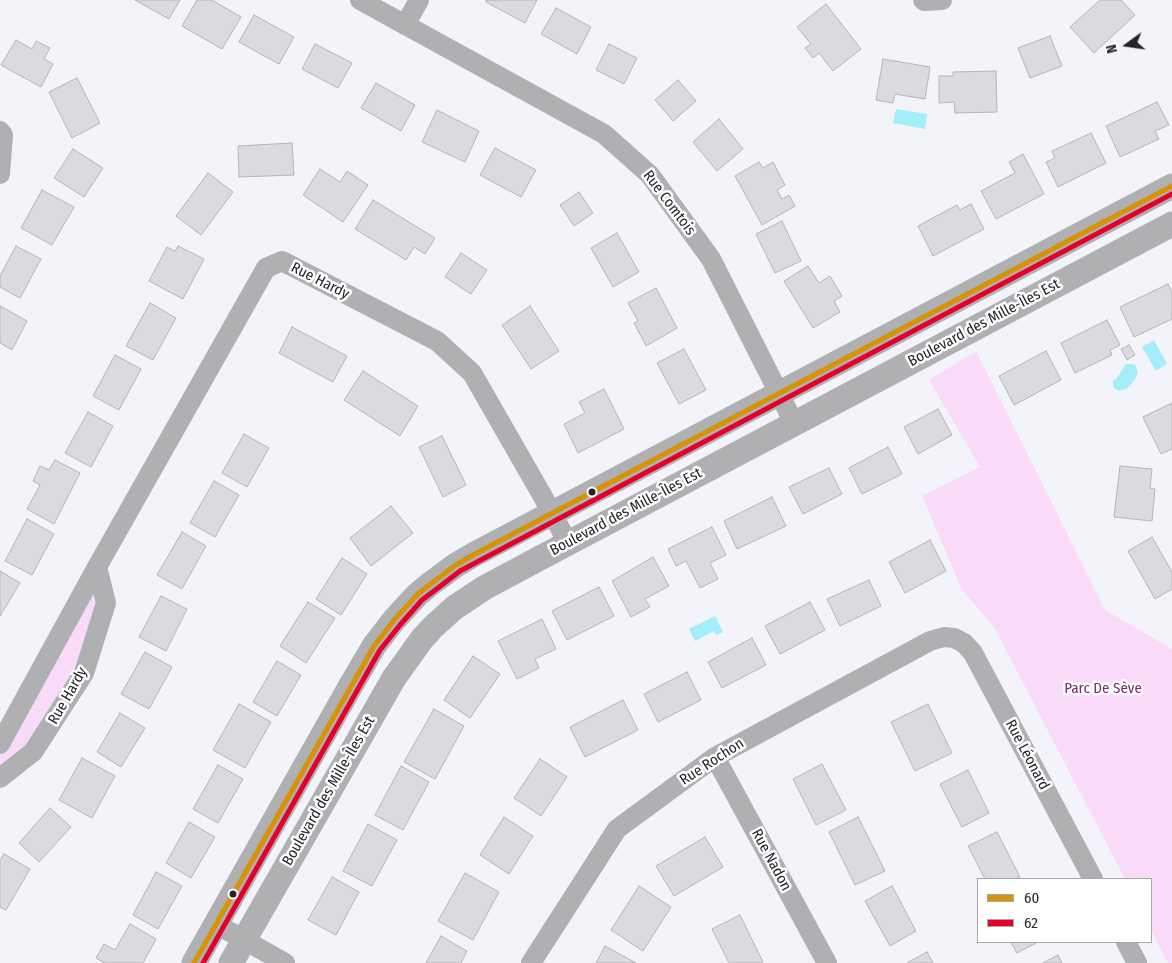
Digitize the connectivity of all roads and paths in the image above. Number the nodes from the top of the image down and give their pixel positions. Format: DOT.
graph roads {
  1 [pos="360,0"];
  2 [pos="419,0"];
  3 [pos="923,0"];
  4 [pos="942,0"];
  5 [pos="405,25"];
  6 [pos="0,131"];
  7 [pos="0,174"];
  8 [pos="1172,186"];
  9 [pos="1172,224"];
  10 [pos="779,394"];
  11 [pos="794,423"];
  12 [pos="552,513"];
  13 [pos="568,543"];
  14 [pos="97,567"];
  15 [pos="954,638"];
  16 [pos="0,744"];
  17 [pos="715,757"];
  18 [pos="0,778"];
  19 [pos="1092,878"];
  20 [pos="216,924"];
  21 [pos="244,940"];
  22 [pos="1127,943"];
  23 [pos="194,963"];
  24 [pos="231,963"];
  25 [pos="285,963"];
  26 [pos="531,963"];
  27 [pos="827,963"];
  28 [pos="1137,963"];
  1 -- 5 [label="street, Rue Comtois"];
  2 -- 5 [label="street"];
  3 -- 4 [label="street"];
  5 -- 10 [label="street, Rue Comtois"];
  6 -- 7 [label="street"];
  8 -- 10 [label="street"];
  9 -- 11 [label="street, Boulevard des Mille-Îles Est"];
  10 -- 11 [label="street, Rue Comtois"];
  10 -- 12 [label="street"];
  11 -- 13 [label="street, Boulevard des Mille-Îles Est"];
  12 -- 13 [label="street, Rue Hardy"];
  12 -- 14 [label="street, Rue Hardy"];
  12 -- 20 [label="street"];
  13 -- 21 [label="street, Boulevard des Mille-Îles Est"];
  14 -- 16 [label="street, Rue Hardy"];
  14 -- 18 [label="street, Rue Hardy"];
  15 -- 17 [label="street, Rue Rochon"];
  15 -- 19 [label="street, Rue Léonard"];
  17 -- 26 [label="street, Rue Rochon"];
  17 -- 27 [label="street, Rue Nadon"];
  20 -- 21 [label="street"];
  20 -- 23 [label="street"];
  21 -- 24 [label="street, Boulevard des Mille-Îles Est"];
  21 -- 25 [label="street"];
  22 -- 28 [label="street"];
}
